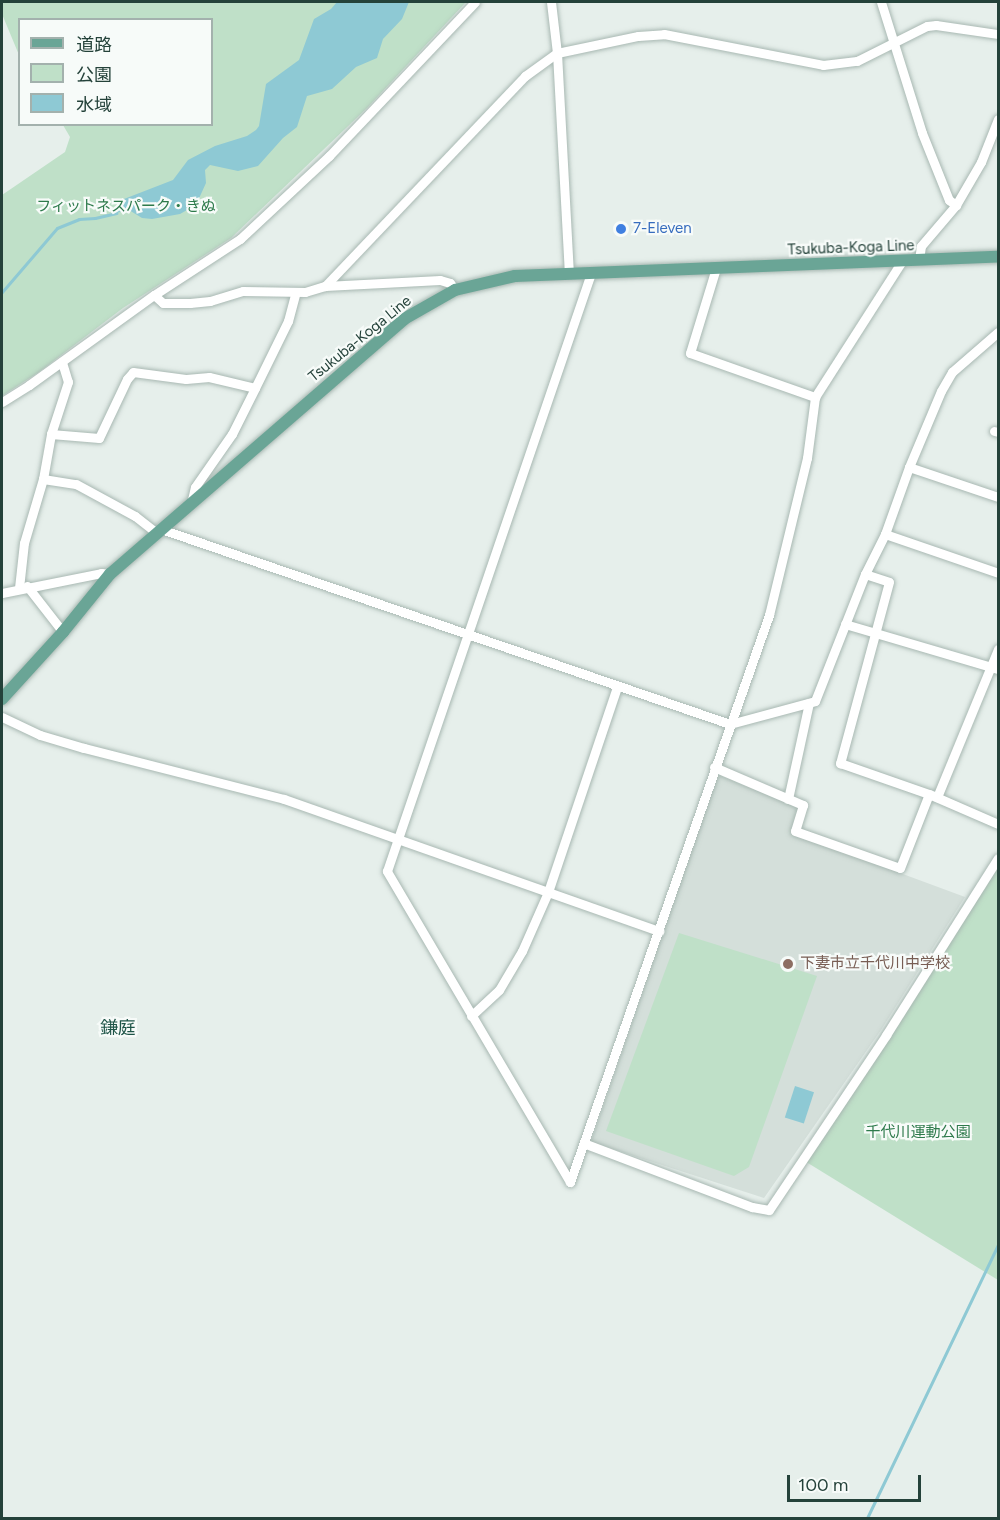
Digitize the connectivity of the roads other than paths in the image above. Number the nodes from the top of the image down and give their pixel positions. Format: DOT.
graph roads {
  1 [pos="475,2"];
  2 [pos="551,2"];
  3 [pos="881,2"];
  4 [pos="999,34"];
  5 [pos="894,42"];
  6 [pos="557,53"];
  7 [pos="999,118"];
  8 [pos="956,205"];
  9 [pos="999,257"];
  10 [pos="919,260"];
  11 [pos="902,261"];
  12 [pos="716,268"];
  13 [pos="569,273"];
  14 [pos="591,273"];
  15 [pos="325,286"];
  16 [pos="455,290"];
  17 [pos="296,292"];
  18 [pos="154,295"];
  19 [pos="999,332"];
  20 [pos="62,362"];
  21 [pos="255,388"];
  22 [pos="815,397"];
  23 [pos="2,402"];
  24 [pos="51,434"];
  25 [pos="909,467"];
  26 [pos="43,478"];
  27 [pos="999,496"];
  28 [pos="191,504"];
  29 [pos="159,531"];
  30 [pos="885,534"];
  31 [pos="999,573"];
  32 [pos="111,574"];
  33 [pos="865,574"];
  34 [pos="23,587"];
  35 [pos="2,593"];
  36 [pos="845,624"];
  37 [pos="877,631"];
  38 [pos="63,632"];
  39 [pos="467,634"];
  40 [pos="999,649"];
  41 [pos="995,667"];
  42 [pos="617,687"];
  43 [pos="2,696"];
  44 [pos="809,704"];
  45 [pos="2,717"];
  46 [pos="730,724"];
  47 [pos="714,767"];
  48 [pos="933,796"];
  49 [pos="788,799"];
  50 [pos="999,824"];
  51 [pos="397,839"];
  52 [pos="999,858"];
  53 [pos="548,892"];
  54 [pos="659,931"];
  55 [pos="471,1016"];
  56 [pos="585,1144"];
  1 -- 18 [label="street"];
  2 -- 6 [label="street"];
  3 -- 5 [label="street"];
  4 -- 5 [label="street"];
  5 -- 6 [label="street"];
  5 -- 8 [label="street"];
  6 -- 13 [label="street"];
  6 -- 15 [label="street"];
  7 -- 8 [label="street"];
  8 -- 10 [label="street"];
  9 -- 10 [label="main road, Tsukuba-Koga Line"];
  10 -- 11 [label="main road, Tsukuba-Koga Line"];
  11 -- 12 [label="main road, Tsukuba-Koga Line"];
  11 -- 22 [label="street"];
  12 -- 14 [label="main road, Tsukuba-Koga Line"];
  12 -- 22 [label="street"];
  13 -- 14 [label="main road, Tsukuba-Koga Line"];
  13 -- 16 [label="main road, Tsukuba-Koga Line"];
  14 -- 39 [label="street"];
  15 -- 16 [label="street"];
  15 -- 17 [label="street"];
  16 -- 28 [label="main road, Tsukuba-Koga Line"];
  17 -- 18 [label="street"];
  17 -- 21 [label="street"];
  18 -- 20 [label="street"];
  19 -- 25 [label="street"];
  20 -- 23 [label="street"];
  20 -- 24 [label="street"];
  21 -- 24 [label="street"];
  21 -- 28 [label="street"];
  22 -- 46 [label="street"];
  24 -- 26 [label="street"];
  25 -- 27 [label="street"];
  25 -- 30 [label="street"];
  26 -- 29 [label="street"];
  26 -- 34 [label="street"];
  28 -- 29 [label="main road, Tsukuba-Koga Line"];
  29 -- 32 [label="main road, Tsukuba-Koga Line"];
  29 -- 39 [label="street"];
  30 -- 31 [label="street"];
  30 -- 33 [label="street"];
  32 -- 34 [label="street"];
  32 -- 38 [label="main road, Tsukuba-Koga Line"];
  33 -- 36 [label="street"];
  33 -- 37 [label="street"];
  34 -- 35 [label="street"];
  34 -- 38 [label="street"];
  36 -- 37 [label="street"];
  36 -- 44 [label="street"];
  37 -- 41 [label="street"];
  37 -- 48 [label="street"];
  38 -- 43 [label="main road, Tsukuba-Koga Line"];
  39 -- 42 [label="street"];
  39 -- 51 [label="street"];
  40 -- 41 [label="street"];
  41 -- 48 [label="street"];
  42 -- 46 [label="street"];
  42 -- 53 [label="street"];
  44 -- 46 [label="street"];
  44 -- 49 [label="street"];
  45 -- 51 [label="street"];
  46 -- 47 [label="street"];
  47 -- 49 [label="street"];
  47 -- 54 [label="street"];
  48 -- 49 [label="street"];
  48 -- 50 [label="street"];
  51 -- 53 [label="street"];
  51 -- 55 [label="street"];
  52 -- 56 [label="street"];
  53 -- 54 [label="street"];
  53 -- 55 [label="street"];
  54 -- 56 [label="street"];
  55 -- 56 [label="street"];
}
